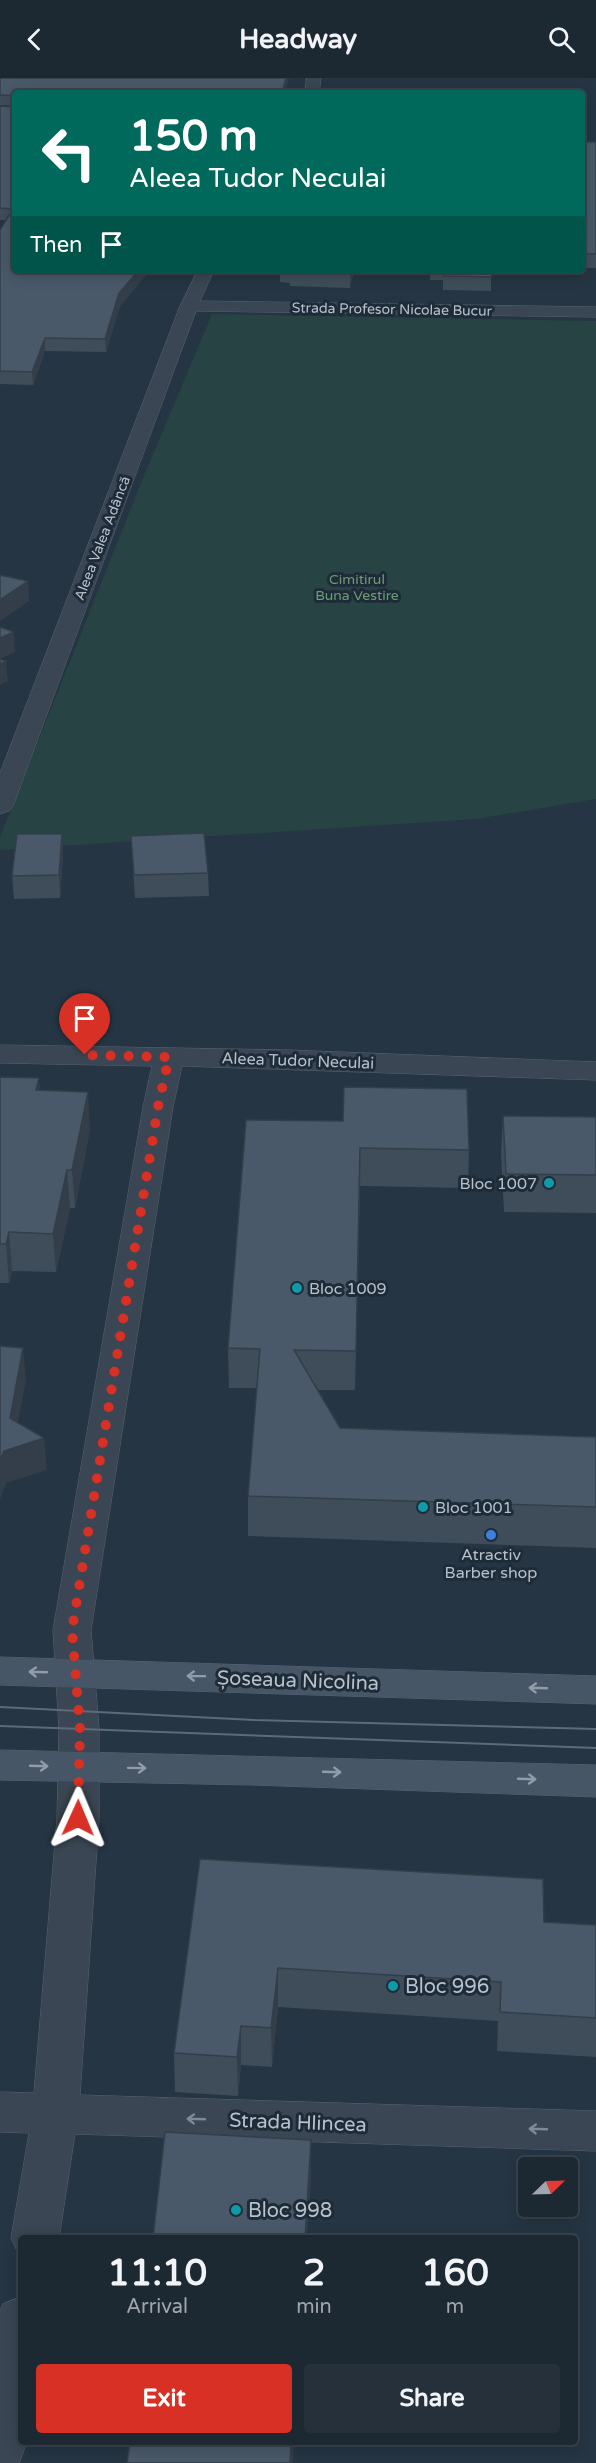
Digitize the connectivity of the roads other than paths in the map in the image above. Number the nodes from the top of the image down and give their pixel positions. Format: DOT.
graph roads {
  1 [pos="205,273"];
  2 [pos="189,306"];
  3 [pos="596,312"];
  4 [pos="3,794"];
  5 [pos="0,1054"];
  6 [pos="169,1057"];
  7 [pos="596,1071"];
  8 [pos="0,1671"];
  9 [pos="76,1674"];
  10 [pos="596,1690"];
  11 [pos="0,1765"];
  12 [pos="79,1767"];
  13 [pos="596,1781"];
  14 [pos="0,2112"];
  15 [pos="55,2115"];
  16 [pos="596,2131"];
  17 [pos="35,2235"];
  18 [pos="18,2338"];
  19 [pos="0,2447"];
  1 -- 2 [label="street, Aleea Valea Adâncă"];
  2 -- 3 [label="street, Strada Profesor Nicolae Bucur"];
  2 -- 4 [label="street, Aleea Valea Adâncă"];
  5 -- 6 [label="street, Aleea Tudor Neculai"];
  6 -- 7 [label="street, Aleea Tudor Neculai"];
  6 -- 9 [label="street"];
  9 -- 8 [label="main road, Șoseaua Nicolina, one-way"];
  10 -- 9 [label="main road, Șoseaua Nicolina, one-way"];
  9 -- 12 [label="street"];
  11 -- 12 [label="main road, one-way"];
  12 -- 13 [label="main road, one-way"];
  12 -- 15 [label="street"];
  14 -- 15 [label="street, Strada Hlincea"];
  16 -- 15 [label="street, Strada Hlincea, one-way"];
  15 -- 17 [label="street"];
  18 -- 19 [label="street"];
}
